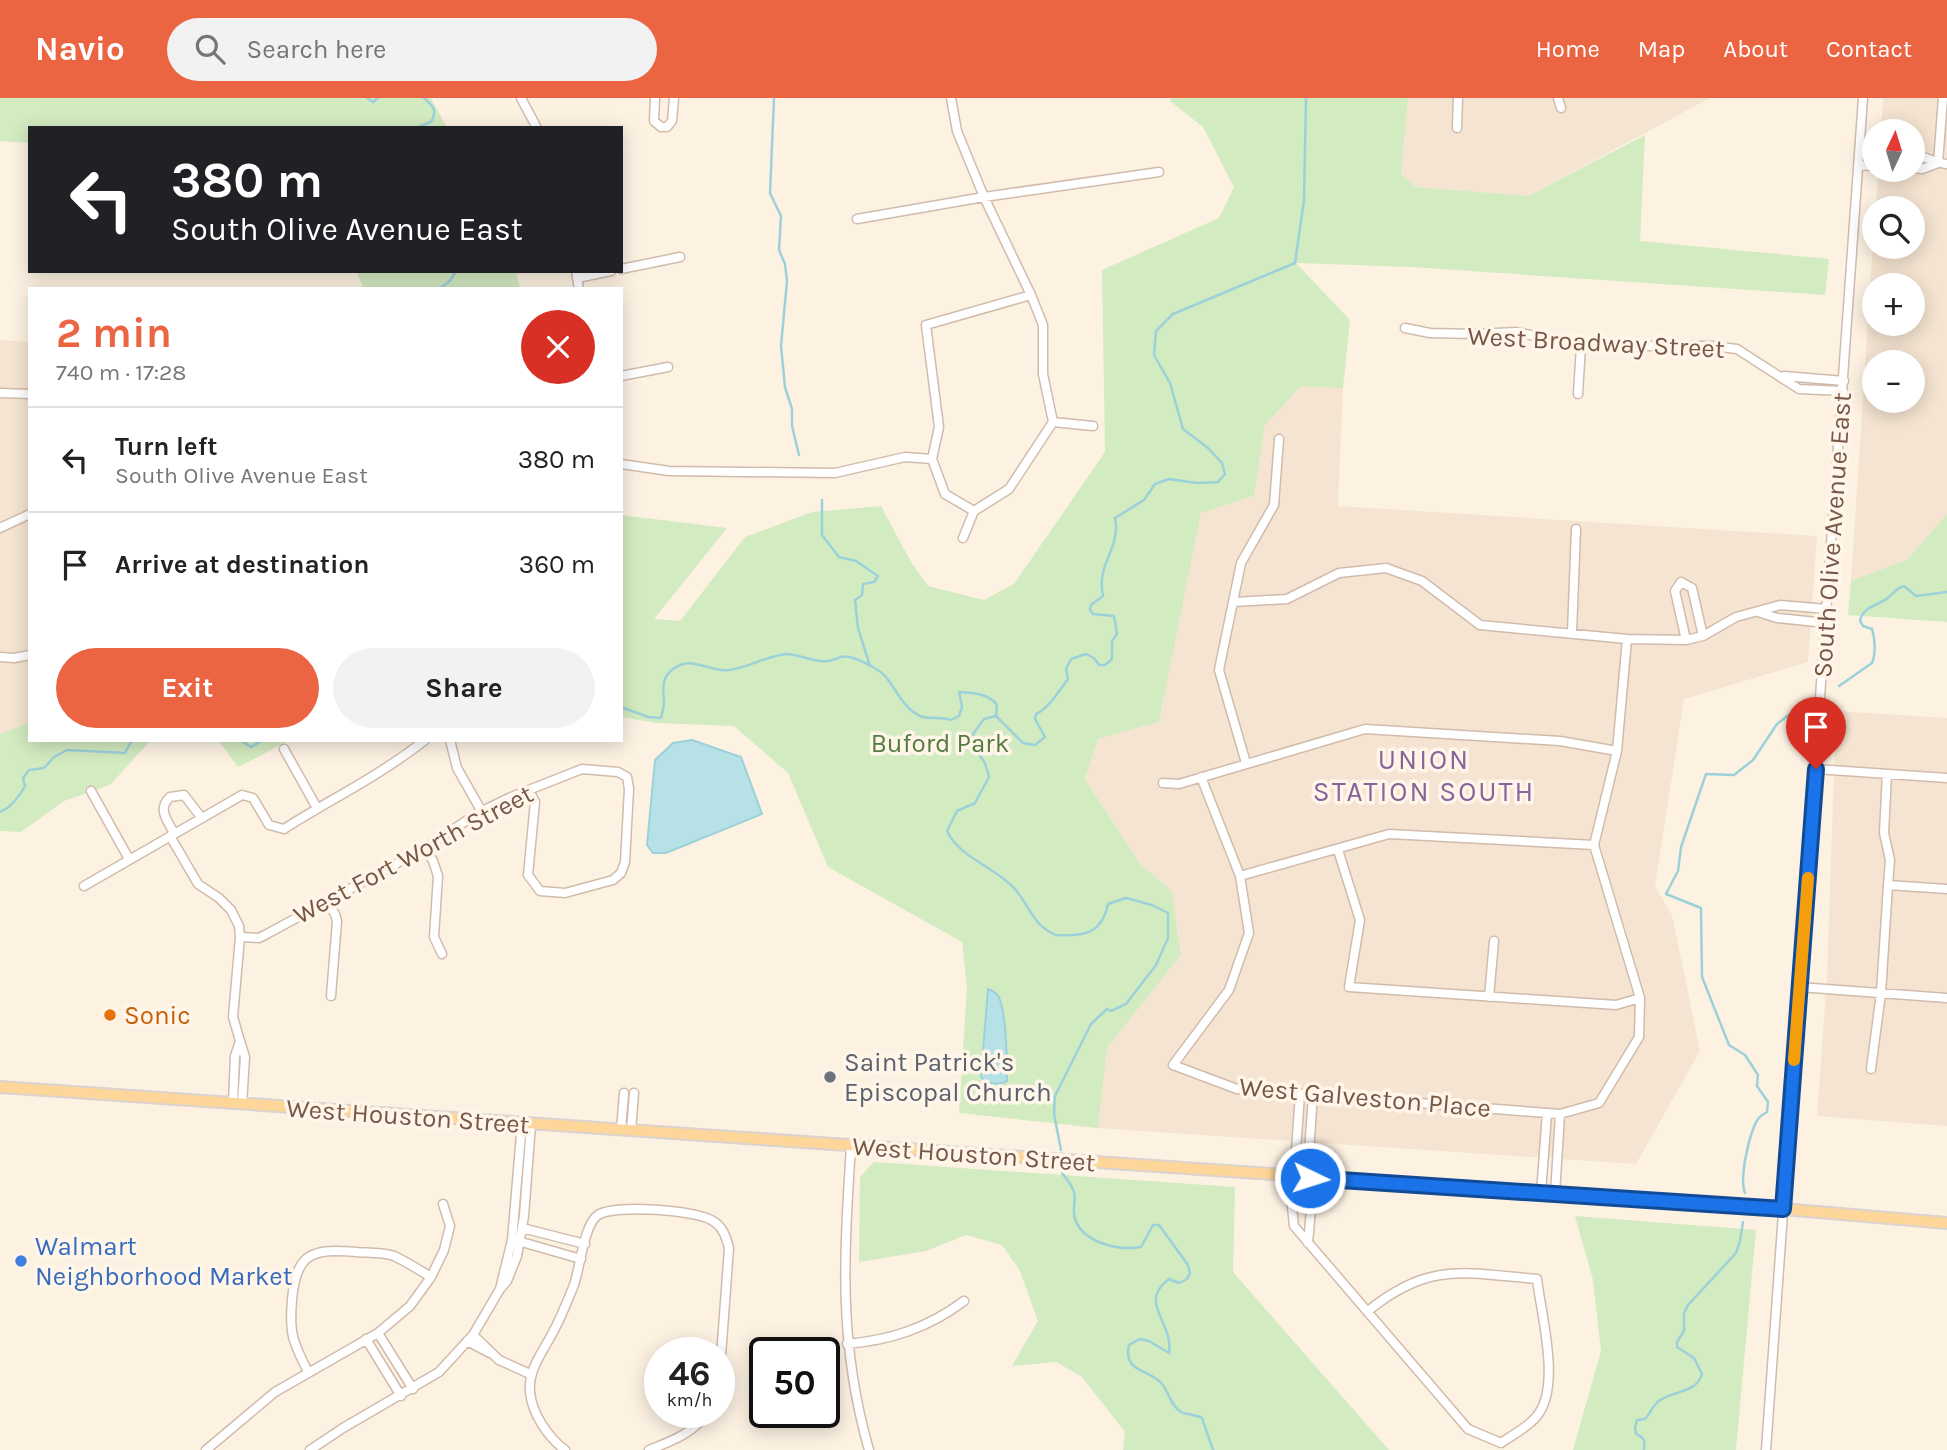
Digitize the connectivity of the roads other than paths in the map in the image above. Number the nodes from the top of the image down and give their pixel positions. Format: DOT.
graph roads {
  1 [pos="521,98"];
  2 [pos="655,98"];
  3 [pos="674,98"];
  4 [pos="951,98"];
  5 [pos="1458,98"];
  6 [pos="1558,98"];
  7 [pos="1863,98"];
  8 [pos="1943,98"];
  9 [pos="1561,108"];
  10 [pos="536,126"];
  11 [pos="1457,128"];
  12 [pos="1859,152"];
  13 [pos="1862,152"];
  14 [pos="1925,156"];
  15 [pos="1942,164"];
  16 [pos="1858,165"];
  17 [pos="1862,165"];
  18 [pos="1925,168"];
  19 [pos="1158,172"];
  20 [pos="984,197"];
  21 [pos="857,219"];
  22 [pos="680,257"];
  23 [pos="623,269"];
  24 [pos="1031,295"];
  25 [pos="1405,328"];
  26 [pos="1581,346"];
  27 [pos="668,368"];
  28 [pos="623,376"];
  29 [pos="1781,376"];
  30 [pos="1843,381"];
  31 [pos="1843,391"];
  32 [pos="0,393"];
  33 [pos="28,394"];
  34 [pos="1578,394"];
  35 [pos="1053,422"];
  36 [pos="1093,426"];
  37 [pos="1279,439"];
  38 [pos="932,458"];
  39 [pos="623,464"];
  40 [pos="974,511"];
  41 [pos="28,515"];
  42 [pos="0,528"];
  43 [pos="1576,529"];
  44 [pos="963,538"];
  45 [pos="1234,602"];
  46 [pos="1827,609"];
  47 [pos="1755,611"];
  48 [pos="1826,623"];
  49 [pos="1572,632"];
  50 [pos="1703,636"];
  51 [pos="1627,639"];
  52 [pos="1686,640"];
  53 [pos="28,655"];
  54 [pos="0,657"];
  55 [pos="422,742"];
  56 [pos="450,742"];
  57 [pos="284,749"];
  58 [pos="1617,751"];
  59 [pos="1246,763"];
  60 [pos="1816,769"];
  61 [pos="1887,774"];
  62 [pos="1201,778"];
  63 [pos="1947,779"];
  64 [pos="1163,783"];
  65 [pos="529,790"];
  66 [pos="91,791"];
  67 [pos="317,808"];
  68 [pos="482,811"];
  69 [pos="201,817"];
  70 [pos="172,835"];
  71 [pos="1594,845"];
  72 [pos="425,848"];
  73 [pos="1338,850"];
  74 [pos="130,859"];
  75 [pos="1240,876"];
  76 [pos="1888,885"];
  77 [pos="84,886"];
  78 [pos="1947,889"];
  79 [pos="327,902"];
  80 [pos="240,937"];
  81 [pos="1494,941"];
  82 [pos="442,954"];
  83 [pos="1800,987"];
  84 [pos="1881,992"];
  85 [pos="331,996"];
  86 [pos="1489,997"];
  87 [pos="1640,998"];
  88 [pos="1947,998"];
  89 [pos="240,1041"];
  90 [pos="235,1062"];
  91 [pos="245,1063"];
  92 [pos="1871,1069"];
  93 [pos="0,1087"];
  94 [pos="624,1093"];
  95 [pos="634,1093"];
  96 [pos="1300,1094"];
  97 [pos="1313,1095"];
  98 [pos="237,1104"];
  99 [pos="1547,1113"];
  100 [pos="1560,1114"];
  101 [pos="527,1124"];
  102 [pos="626,1130"];
  103 [pos="851,1146"];
  104 [pos="1295,1177"];
  105 [pos="1310,1178"];
  106 [pos="1541,1193"];
  107 [pos="1555,1194"];
  108 [pos="443,1204"];
  109 [pos="1783,1209"];
  110 [pos="1947,1223"];
  111 [pos="522,1228"];
  112 [pos="543,1233"];
  113 [pos="516,1240"];
  114 [pos="1308,1243"];
  115 [pos="585,1244"];
  116 [pos="539,1246"];
  117 [pos="581,1259"];
  118 [pos="431,1277"];
  119 [pos="964,1301"];
  120 [pos="1368,1311"];
  121 [pos="378,1333"];
  122 [pos="722,1337"];
  123 [pos="470,1338"];
  124 [pos="366,1339"];
  125 [pos="847,1344"];
  126 [pos="308,1371"];
  127 [pos="530,1374"];
  128 [pos="413,1389"];
  129 [pos="401,1396"];
  130 [pos="694,1428"];
  131 [pos="206,1450"];
  132 [pos="310,1450"];
  133 [pos="565,1450"];
  134 [pos="649,1450"];
  135 [pos="869,1450"];
  136 [pos="1766,1450"];
  1 -- 10 [label="street"];
  2 -- 3 [label="street"];
  4 -- 20 [label="street"];
  5 -- 11 [label="street"];
  6 -- 9 [label="street"];
  7 -- 12 [label="street, South Olive Avenue East"];
  8 -- 15 [label="street"];
  12 -- 13 [label="street"];
  12 -- 16 [label="street, South Olive Avenue East"];
  14 -- 15 [label="street"];
  15 -- 18 [label="street"];
  16 -- 17 [label="street"];
  16 -- 30 [label="street, South Olive Avenue East"];
  19 -- 20 [label="street"];
  20 -- 21 [label="street"];
  20 -- 24 [label="street"];
  22 -- 23 [label="street"];
  24 -- 35 [label="street"];
  24 -- 38 [label="street"];
  25 -- 26 [label="street, West Broadway Street"];
  26 -- 29 [label="street, West Broadway Street"];
  26 -- 34 [label="street"];
  27 -- 28 [label="street"];
  29 -- 30 [label="street, West Broadway Street"];
  29 -- 31 [label="street, West Broadway Street"];
  30 -- 31 [label="street, South Olive Avenue East"];
  31 -- 46 [label="street, South Olive Avenue East"];
  32 -- 33 [label="street"];
  35 -- 36 [label="street"];
  35 -- 40 [label="street"];
  37 -- 45 [label="street"];
  38 -- 39 [label="street"];
  38 -- 40 [label="street"];
  40 -- 44 [label="street"];
  41 -- 42 [label="street"];
  43 -- 49 [label="street"];
  45 -- 49 [label="street"];
  45 -- 59 [label="street"];
  46 -- 47 [label="street"];
  46 -- 48 [label="street, South Olive Avenue East"];
  47 -- 48 [label="street"];
  47 -- 50 [label="street"];
  48 -- 60 [label="street, South Olive Avenue East"];
  49 -- 51 [label="street"];
  50 -- 52 [label="street"];
  50 -- 52 [label="street"];
  51 -- 52 [label="street"];
  51 -- 58 [label="street"];
  53 -- 54 [label="street"];
  55 -- 67 [label="street"];
  56 -- 68 [label="street"];
  57 -- 67 [label="street"];
  58 -- 59 [label="street"];
  58 -- 71 [label="street"];
  59 -- 62 [label="street"];
  60 -- 61 [label="street"];
  60 -- 83 [label="street, South Olive Avenue East"];
  61 -- 63 [label="street"];
  61 -- 76 [label="street"];
  62 -- 64 [label="street"];
  62 -- 75 [label="street"];
  65 -- 65 [label="street, West Fort Worth Street"];
  65 -- 68 [label="street, West Fort Worth Street"];
  66 -- 74 [label="street"];
  67 -- 69 [label="street"];
  68 -- 72 [label="street, West Fort Worth Street"];
  69 -- 70 [label="street"];
  69 -- 70 [label="street"];
  70 -- 74 [label="street"];
  70 -- 80 [label="street"];
  71 -- 73 [label="street"];
  71 -- 87 [label="street"];
  72 -- 79 [label="street, West Fort Worth Street"];
  72 -- 82 [label="street"];
  73 -- 75 [label="street"];
  73 -- 86 [label="street"];
  74 -- 77 [label="street"];
  75 -- 96 [label="street, West Galveston Place"];
  76 -- 78 [label="street"];
  76 -- 84 [label="street"];
  79 -- 80 [label="street, West Fort Worth Street"];
  79 -- 85 [label="street"];
  80 -- 89 [label="street"];
  81 -- 86 [label="street"];
  83 -- 84 [label="street"];
  83 -- 109 [label="street, South Olive Avenue East"];
  84 -- 88 [label="street"];
  84 -- 92 [label="street"];
  86 -- 87 [label="street"];
  87 -- 100 [label="street"];
  89 -- 90 [label="street"];
  89 -- 91 [label="street"];
  90 -- 91 [label="street"];
  90 -- 98 [label="street"];
  91 -- 98 [label="street"];
  93 -- 98 [label="main road, West Houston Street"];
  94 -- 102 [label="street"];
  95 -- 102 [label="street"];
  96 -- 97 [label="street, West Galveston Place"];
  96 -- 104 [label="street"];
  97 -- 99 [label="street, West Galveston Place"];
  97 -- 105 [label="street"];
  98 -- 101 [label="main road, West Houston Street"];
  99 -- 100 [label="street, West Galveston Place"];
  99 -- 106 [label="street"];
  100 -- 107 [label="street"];
  101 -- 102 [label="main road, West Houston Street"];
  101 -- 111 [label="street"];
  101 -- 113 [label="street"];
  102 -- 103 [label="main road, West Houston Street"];
  103 -- 104 [label="main road, West Houston Street"];
  103 -- 125 [label="street"];
  104 -- 105 [label="main road, West Houston Street"];
  104 -- 114 [label="street"];
  105 -- 106 [label="main road, West Houston Street"];
  105 -- 114 [label="street"];
  106 -- 107 [label="main road, West Houston Street"];
  107 -- 109 [label="main road, West Houston Street"];
  108 -- 118 [label="street"];
  109 -- 110 [label="main road, West Houston Street"];
  109 -- 136 [label="street, South Olive Avenue East"];
  111 -- 112 [label="street"];
  111 -- 113 [label="street"];
  112 -- 115 [label="street"];
  112 -- 116 [label="street"];
  113 -- 116 [label="street"];
  113 -- 123 [label="street"];
  114 -- 120 [label="street"];
  115 -- 117 [label="street"];
  115 -- 122 [label="street"];
  116 -- 117 [label="street"];
  117 -- 127 [label="street"];
  118 -- 121 [label="street"];
  118 -- 126 [label="street"];
  119 -- 125 [label="street"];
  120 -- 120 [label="street"];
  121 -- 124 [label="street"];
  121 -- 128 [label="street"];
  123 -- 127 [label="street"];
  123 -- 128 [label="street"];
  124 -- 126 [label="street"];
  124 -- 129 [label="street"];
  125 -- 135 [label="street"];
  126 -- 131 [label="street"];
  127 -- 133 [label="street"];
  128 -- 129 [label="street"];
  129 -- 132 [label="street"];
  130 -- 134 [label="street"];
}
